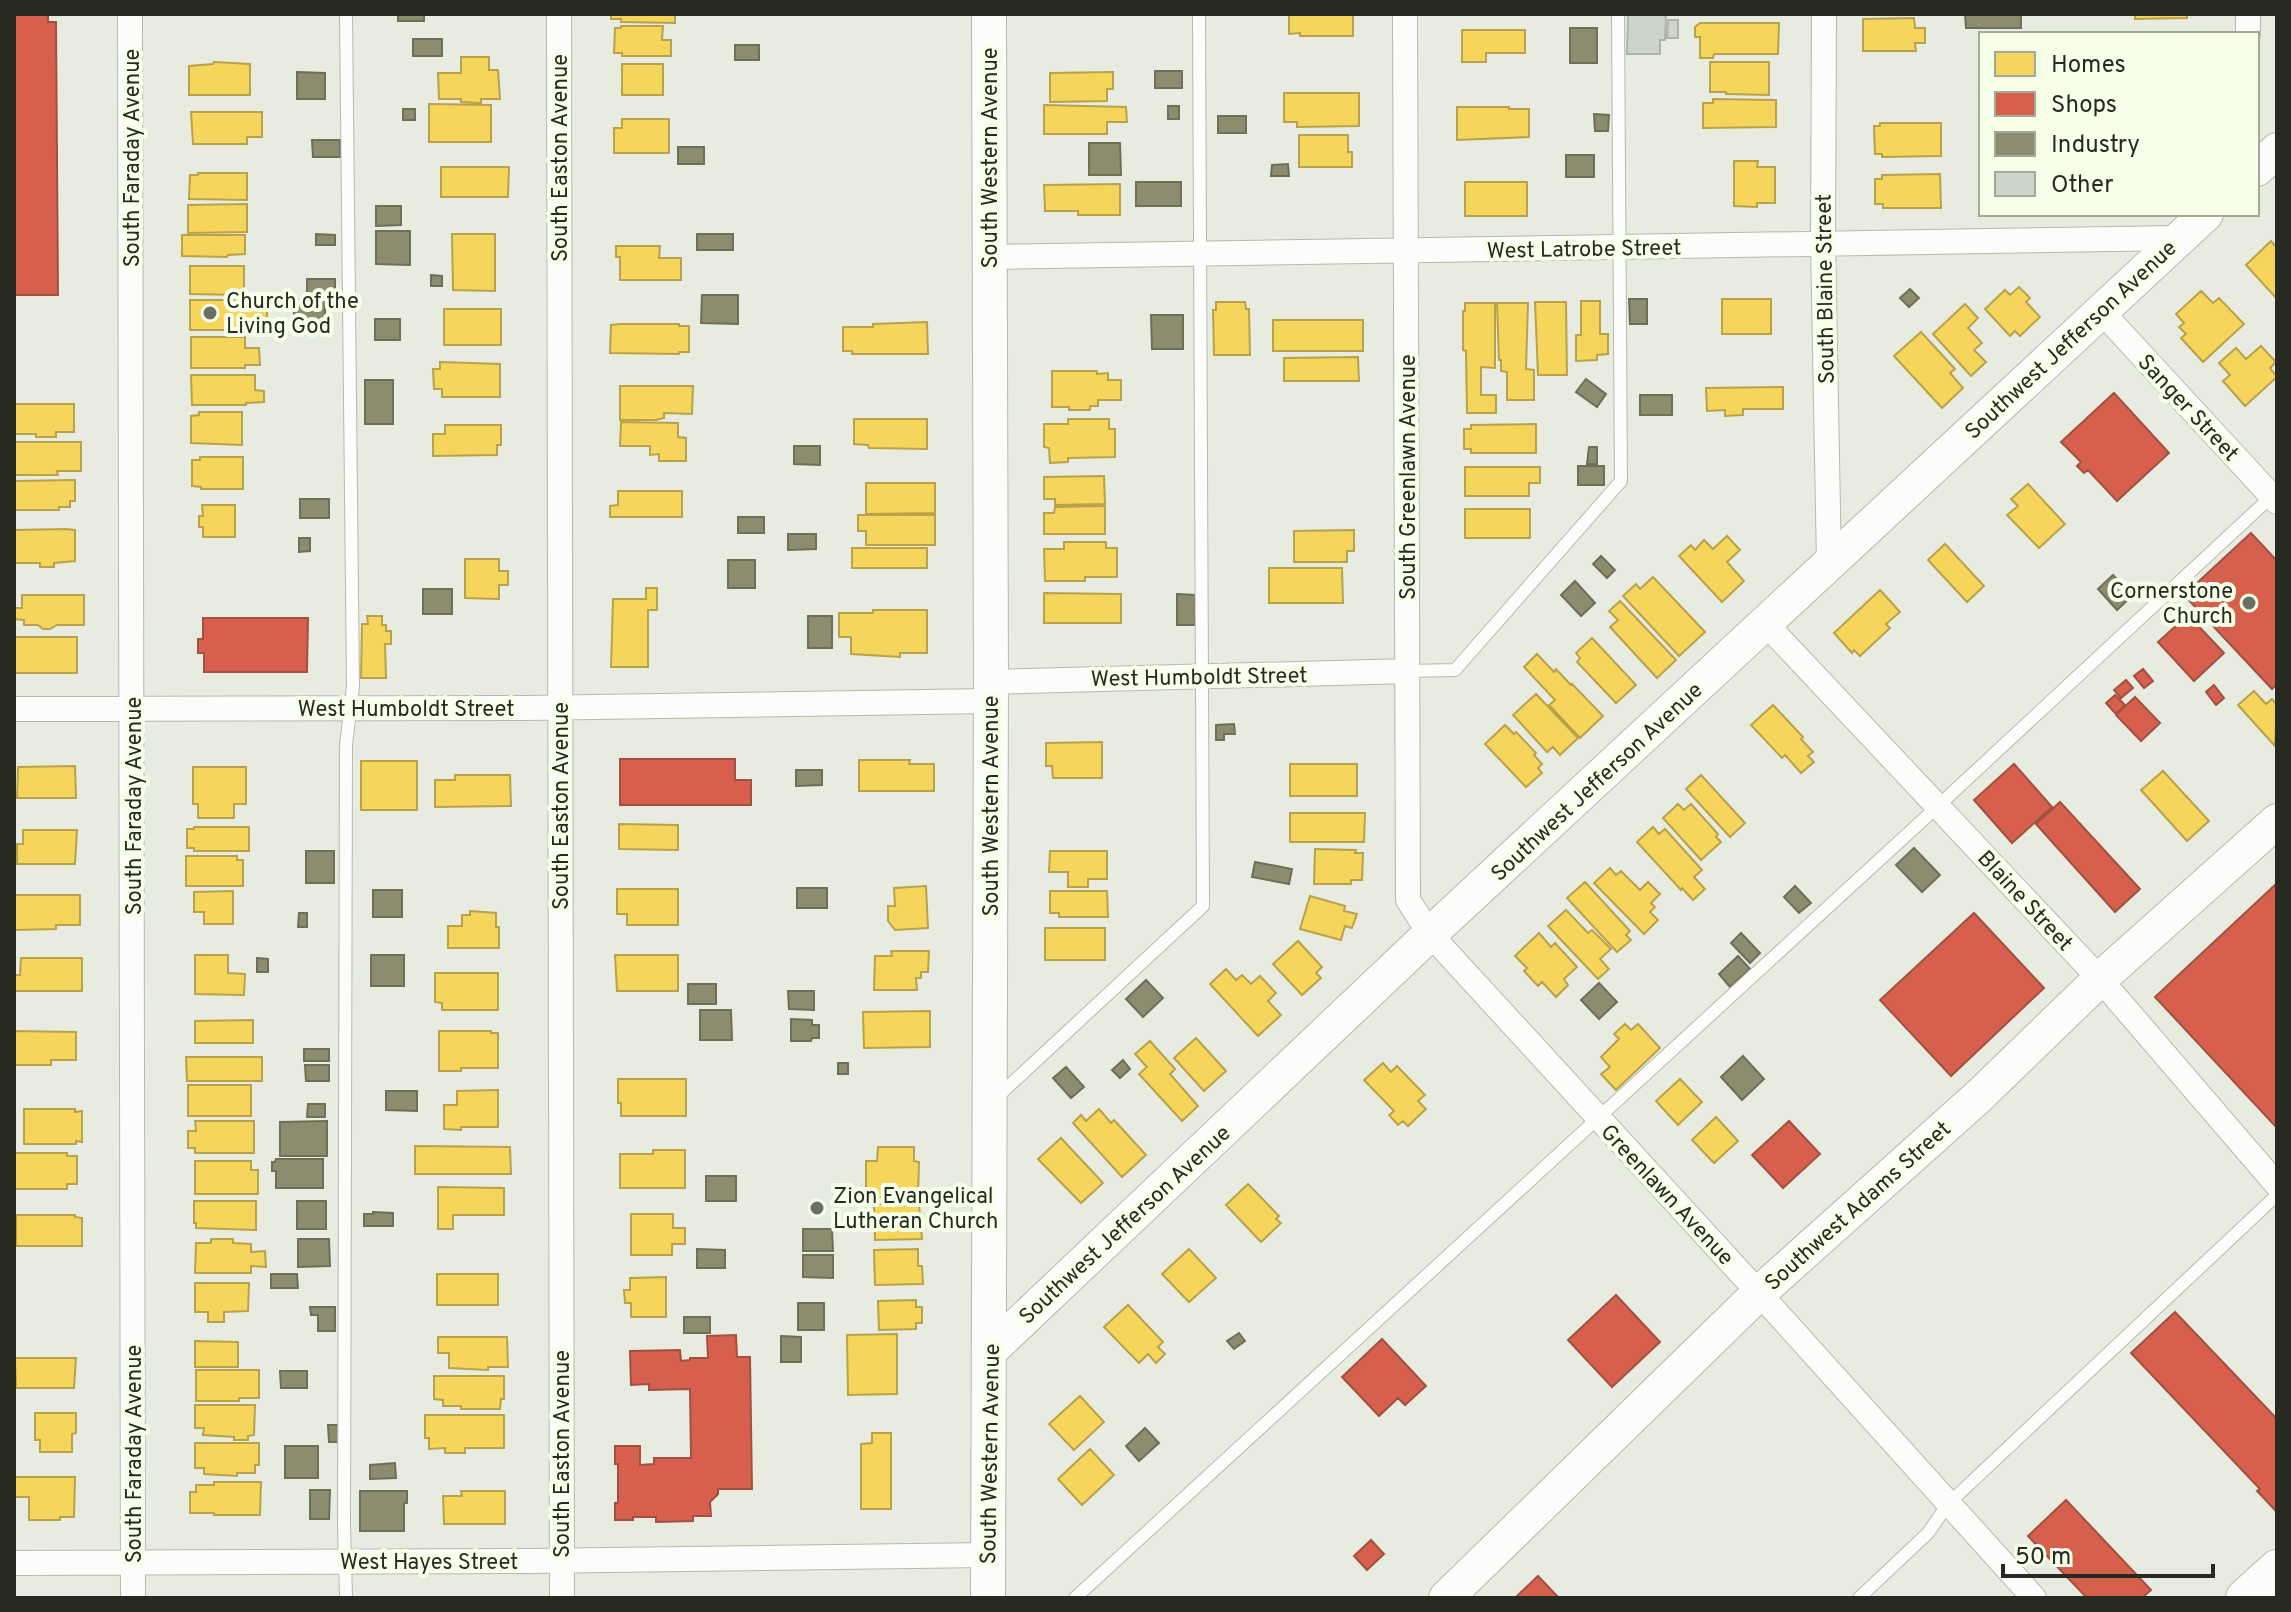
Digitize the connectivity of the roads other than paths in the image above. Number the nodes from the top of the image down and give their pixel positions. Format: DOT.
graph roads {
  1 [pos="130,14"];
  2 [pos="346,14"];
  3 [pos="559,14"];
  4 [pos="989,14"];
  5 [pos="1199,14"];
  6 [pos="1405,14"];
  7 [pos="1618,14"];
  8 [pos="1824,14"];
  9 [pos="2277,150"];
  10 [pos="2259,167"];
  11 [pos="2204,216"];
  12 [pos="2178,238"];
  13 [pos="1823,243"];
  14 [pos="1619,247"];
  15 [pos="1405,251"];
  16 [pos="1200,254"];
  17 [pos="989,257"];
  18 [pos="2101,311"];
  19 [pos="2275,497"];
  20 [pos="1829,564"];
  21 [pos="1766,624"];
  22 [pos="1408,671"];
  23 [pos="1202,676"];
  24 [pos="990,691"];
  25 [pos="561,706"];
  26 [pos="133,708"];
  27 [pos="350,708"];
  28 [pos="14,709"];
  29 [pos="1937,807"];
  30 [pos="2277,821"];
  31 [pos="1430,934"];
  32 [pos="2100,979"];
  33 [pos="990,1103"];
  34 [pos="1598,1117"];
  35 [pos="2277,1185"];
  36 [pos="2277,1195"];
  37 [pos="1759,1293"];
  38 [pos="990,1351"];
  39 [pos="1948,1504"];
  40 [pos="988,1555"];
  41 [pos="562,1560"];
  42 [pos="345,1561"];
  43 [pos="133,1562"];
  44 [pos="14,1563"];
  45 [pos="2277,1569"];
  46 [pos="133,1598"];
  47 [pos="346,1598"];
  48 [pos="562,1598"];
  49 [pos="988,1598"];
  50 [pos="1075,1598"];
  51 [pos="1446,1598"];
  52 [pos="1859,1598"];
  53 [pos="2034,1598"];
  54 [pos="2245,1598"];
  1 -- 26 [label="street, South Faraday Avenue"];
  2 -- 27 [label="lane"];
  3 -- 25 [label="street, South Easton Avenue"];
  4 -- 17 [label="main road, South Western Avenue"];
  5 -- 16 [label="lane"];
  6 -- 15 [label="street, South Greenlawn Avenue"];
  7 -- 14 [label="lane"];
  8 -- 13 [label="street, South Blaine Street"];
  9 -- 10 [label="main road"];
  11 -- 12 [label="main road, Southwest Jefferson Avenue"];
  12 -- 13 [label="street, West Latrobe Street"];
  12 -- 18 [label="main road, Southwest Jefferson Avenue"];
  13 -- 14 [label="street, West Latrobe Street"];
  13 -- 20 [label="street, South Blaine Street"];
  14 -- 15 [label="street, West Latrobe Street"];
  14 -- 22 [label="lane"];
  15 -- 16 [label="street, West Latrobe Street"];
  15 -- 22 [label="street, South Greenlawn Avenue"];
  16 -- 17 [label="street, West Latrobe Street"];
  16 -- 23 [label="lane"];
  17 -- 24 [label="main road, South Western Avenue"];
  18 -- 19 [label="street, Sanger Street"];
  18 -- 20 [label="main road, Southwest Jefferson Avenue"];
  19 -- 29 [label="lane"];
  20 -- 21 [label="main road, Southwest Jefferson Avenue"];
  21 -- 29 [label="street, Blaine Street"];
  21 -- 31 [label="main road, Southwest Jefferson Avenue"];
  22 -- 23 [label="street, West Humboldt Street"];
  22 -- 31 [label="street, South Greenlawn Avenue"];
  23 -- 24 [label="street, West Humboldt Street"];
  23 -- 33 [label="lane"];
  24 -- 25 [label="street, West Humboldt Street"];
  24 -- 33 [label="main road, South Western Avenue"];
  25 -- 27 [label="street, West Humboldt Street"];
  25 -- 41 [label="street, South Easton Avenue"];
  26 -- 27 [label="street, West Humboldt Street"];
  26 -- 28 [label="street, West Humboldt Street"];
  26 -- 43 [label="street, South Faraday Avenue"];
  27 -- 42 [label="lane"];
  29 -- 32 [label="street, Blaine Street"];
  29 -- 34 [label="lane"];
  30 -- 32 [label="main road, Southwest Adams Street"];
  31 -- 34 [label="street, Greenlawn Avenue"];
  31 -- 38 [label="main road, Southwest Jefferson Avenue"];
  32 -- 35 [label="street, Blaine Street"];
  32 -- 37 [label="main road, Southwest Adams Street"];
  33 -- 38 [label="main road, South Western Avenue"];
  34 -- 37 [label="street, Greenlawn Avenue"];
  34 -- 50 [label="lane"];
  36 -- 39 [label="lane"];
  37 -- 39 [label="street, Greenlawn Avenue"];
  37 -- 51 [label="main road, Southwest Adams Street"];
  38 -- 40 [label="main road, South Western Avenue"];
  39 -- 52 [label="lane"];
  39 -- 53 [label="street, Greenlawn Avenue"];
  40 -- 41 [label="street, West Hayes Street"];
  40 -- 49 [label="main road, South Western Avenue"];
  41 -- 42 [label="street, West Hayes Street"];
  41 -- 48 [label="street, South Easton Avenue"];
  42 -- 43 [label="street, West Hayes Street"];
  42 -- 47 [label="lane"];
  43 -- 44 [label="street, West Hayes Street"];
  43 -- 46 [label="street, South Faraday Avenue"];
  45 -- 54 [label="main road"];
}
